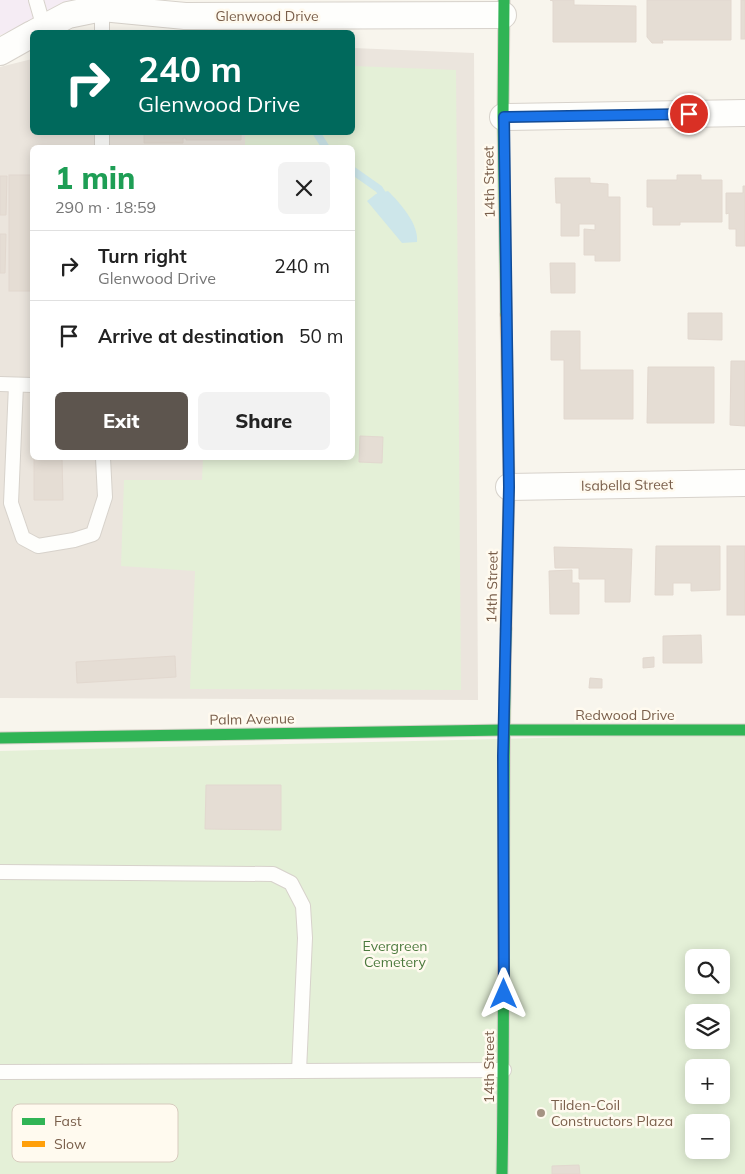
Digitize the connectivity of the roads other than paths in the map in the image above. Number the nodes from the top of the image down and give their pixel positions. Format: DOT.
graph roads {
  1 [pos="36,0"];
  2 [pos="185,8"];
  3 [pos="503,8"];
  4 [pos="102,20"];
  5 [pos="37,30"];
  6 [pos="41,30"];
  7 [pos="30,36"];
  8 [pos="0,52"];
  9 [pos="745,113"];
  10 [pos="504,117"];
  11 [pos="0,384"];
  12 [pos="16,385"];
  13 [pos="30,385"];
  14 [pos="103,460"];
  15 [pos="745,483"];
  16 [pos="509,487"];
  17 [pos="504,730"];
  18 [pos="745,730"];
  19 [pos="0,738"];
  20 [pos="0,872"];
  21 [pos="504,1070"];
  22 [pos="299,1071"];
  23 [pos="0,1072"];
  24 [pos="502,1174"];
  1 -- 5 [label="lane"];
  2 -- 3 [label="street, Glenwood Drive"];
  2 -- 4 [label="street, Glenwood Drive"];
  3 -- 10 [label="street, 14th Street"];
  4 -- 6 [label="street, Glenwood Drive"];
  7 -- 8 [label="street, Glenwood Drive"];
  9 -- 10 [label="street"];
  10 -- 16 [label="street, 14th Street"];
  11 -- 12 [label="lane"];
  12 -- 13 [label="lane"];
  12 -- 14 [label="lane"];
  15 -- 16 [label="street, Isabella Street"];
  16 -- 17 [label="street, 14th Street"];
  17 -- 18 [label="street, Redwood Drive"];
  17 -- 19 [label="street, Palm Avenue"];
  17 -- 21 [label="street, 14th Street"];
  20 -- 22 [label="lane"];
  21 -- 22 [label="lane"];
  21 -- 24 [label="street, 14th Street"];
  22 -- 23 [label="lane"];
}
